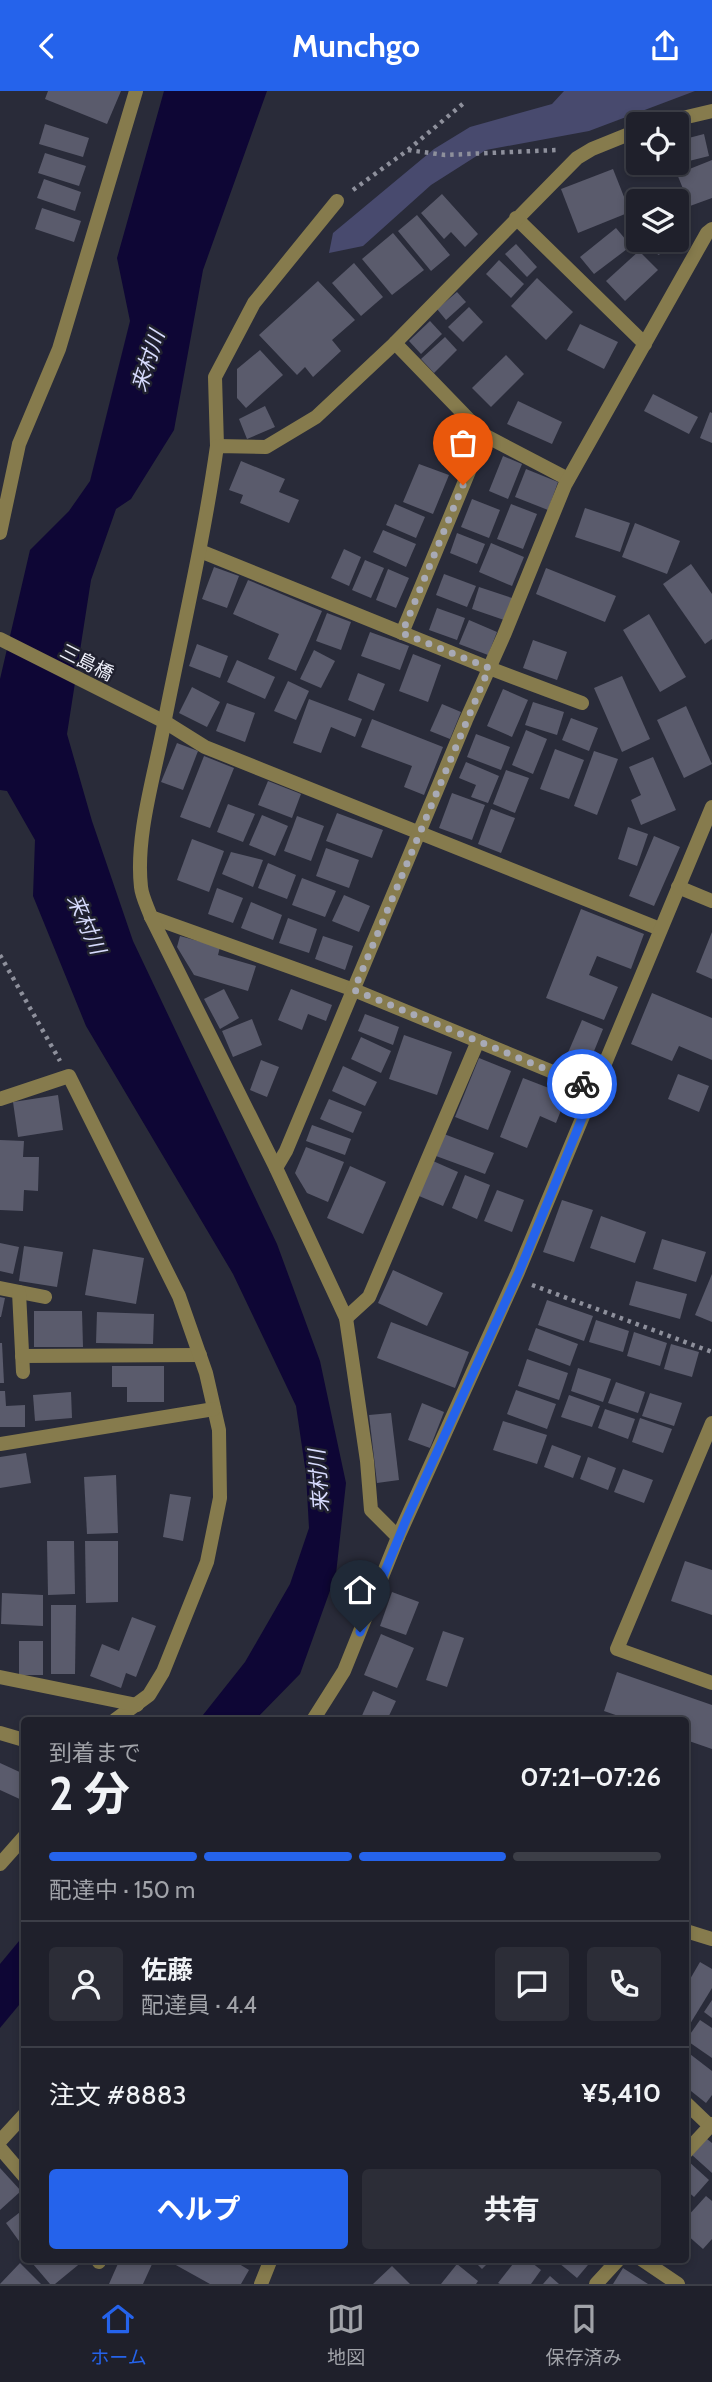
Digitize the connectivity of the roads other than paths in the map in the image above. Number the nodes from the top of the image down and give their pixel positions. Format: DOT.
graph roads {
  1 [pos="136,91"];
  2 [pos="712,111"];
  3 [pos="689,116"];
  4 [pos="626,135"];
  5 [pos="337,201"];
  6 [pos="516,218"];
  7 [pos="712,229"];
  8 [pos="395,343"];
  9 [pos="645,344"];
  10 [pos="484,435"];
  11 [pos="216,446"];
  12 [pos="568,479"];
  13 [pos="0,533"];
  14 [pos="200,551"];
  15 [pos="402,633"];
  16 [pos="4,641"];
  17 [pos="489,668"];
  18 [pos="582,703"];
  19 [pos="165,722"];
  20 [pos="712,807"];
  21 [pos="419,834"];
  22 [pos="678,887"];
  23 [pos="712,901"];
  24 [pos="151,918"];
  25 [pos="660,929"];
  26 [pos="354,990"];
  27 [pos="478,1041"];
  28 [pos="594,1089"];
  29 [pos="0,1098"];
  30 [pos="276,1168"];
  31 [pos="0,1288"];
  32 [pos="19,1292"];
  33 [pos="45,1297"];
  34 [pos="346,1318"];
  35 [pos="200,1355"];
  36 [pos="22,1356"];
  37 [pos="23,1372"];
  38 [pos="214,1409"];
  39 [pos="712,1423"];
  40 [pos="0,1444"];
  41 [pos="398,1537"];
  42 [pos="0,1677"];
  43 [pos="712,1682"];
  44 [pos="136,1705"];
  45 [pos="119,1717"];
  46 [pos="315,1717"];
  47 [pos="0,1733"];
  48 [pos="21,1739"];
  49 [pos="21,1840"];
  50 [pos="0,1864"];
  51 [pos="689,1932"];
  52 [pos="712,1939"];
  53 [pos="689,2106"];
  54 [pos="21,2118"];
  55 [pos="711,2125"];
  56 [pos="0,2141"];
  57 [pos="0,2148"];
  58 [pos="689,2149"];
  59 [pos="21,2172"];
  60 [pos="269,2263"];
  61 [pos="615,2263"];
  62 [pos="647,2263"];
  63 [pos="261,2284"];
  64 [pos="596,2284"];
  65 [pos="678,2284"];
  1 -- 13 [label="street"];
  2 -- 3 [label="street"];
  4 -- 6 [label="street"];
  5 -- 11 [label="street"];
  6 -- 8 [label="street"];
  6 -- 9 [label="street"];
  7 -- 9 [label="street"];
  8 -- 10 [label="street"];
  8 -- 11 [label="street"];
  9 -- 12 [label="street"];
  10 -- 12 [label="street"];
  10 -- 15 [label="street"];
  11 -- 14 [label="street"];
  12 -- 17 [label="street"];
  14 -- 15 [label="street"];
  14 -- 19 [label="street"];
  15 -- 17 [label="street"];
  16 -- 19 [label="street, 三島橋"];
  17 -- 18 [label="street"];
  17 -- 21 [label="street"];
  19 -- 21 [label="street, 三島橋"];
  19 -- 24 [label="street"];
  20 -- 22 [label="street"];
  21 -- 25 [label="street, 三島橋"];
  21 -- 26 [label="street"];
  22 -- 23 [label="street"];
  22 -- 25 [label="street"];
  24 -- 26 [label="street"];
  24 -- 30 [label="street"];
  25 -- 28 [label="street"];
  26 -- 27 [label="street"];
  26 -- 30 [label="street"];
  27 -- 28 [label="street"];
  27 -- 34 [label="street"];
  28 -- 41 [label="street"];
  29 -- 35 [label="street"];
  30 -- 34 [label="street"];
  31 -- 32 [label="street"];
  32 -- 33 [label="street"];
  32 -- 36 [label="street"];
  34 -- 41 [label="street"];
  35 -- 36 [label="street"];
  35 -- 38 [label="street"];
  36 -- 37 [label="street"];
  38 -- 40 [label="street"];
  38 -- 44 [label="street"];
  39 -- 43 [label="street"];
  41 -- 46 [label="street"];
  42 -- 44 [label="street"];
  44 -- 45 [label="street"];
  47 -- 48 [label="street"];
  49 -- 50 [label="street"];
  51 -- 52 [label="street"];
  53 -- 55 [label="street"];
  54 -- 56 [label="street"];
  55 -- 58 [label="street"];
  57 -- 59 [label="street"];
  60 -- 63 [label="street"];
  61 -- 64 [label="street"];
  62 -- 65 [label="street"];
}
